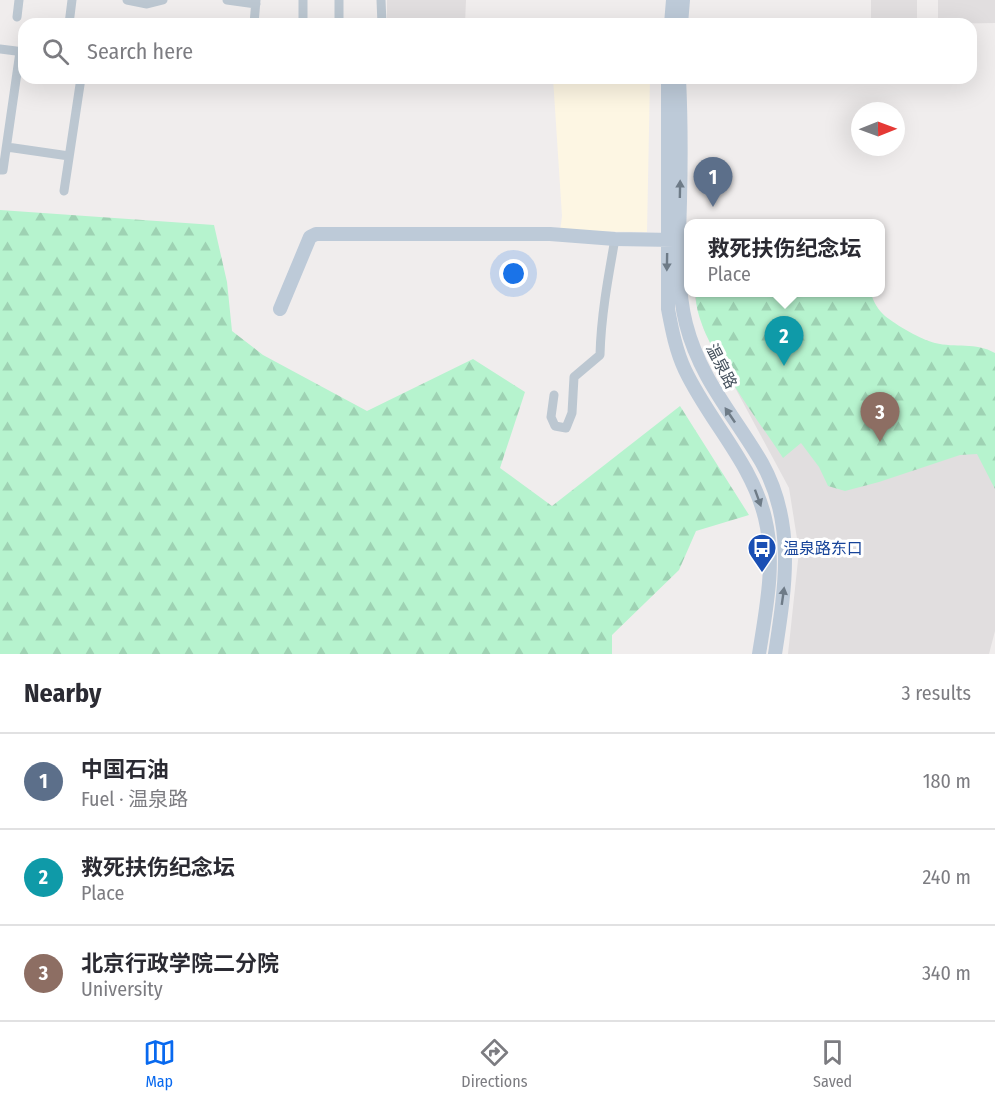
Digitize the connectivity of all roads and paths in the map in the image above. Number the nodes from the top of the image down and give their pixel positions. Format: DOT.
graph roads {
  1 [pos="19,0"];
  2 [pos="72,0"];
  3 [pos="128,0"];
  4 [pos="163,0"];
  5 [pos="227,0"];
  6 [pos="303,0"];
  7 [pos="339,0"];
  8 [pos="381,0"];
  9 [pos="673,0"];
  10 [pos="683,0"];
  11 [pos="256,2"];
  12 [pos="16,17"];
  13 [pos="70,18"];
  14 [pos="255,18"];
  15 [pos="303,18"];
  16 [pos="339,18"];
  17 [pos="382,18"];
  18 [pos="672,18"];
  19 [pos="682,18"];
  20 [pos="0,49"];
  21 [pos="18,51"];
  22 [pos="18,77"];
  23 [pos="80,84"];
  24 [pos="668,84"];
  25 [pos="679,84"];
  26 [pos="7,147"];
  27 [pos="69,156"];
  28 [pos="0,170"];
  29 [pos="64,191"];
  30 [pos="615,239"];
  31 [pos="673,239"];
  32 [pos="280,309"];
  33 [pos="554,395"];
  34 [pos="759,654"];
  35 [pos="775,654"];
  1 -- 12 [label="street"];
  2 -- 13 [label="street"];
  3 -- 4 [label="street"];
  5 -- 11 [label="street"];
  6 -- 15 [label="street"];
  7 -- 16 [label="street"];
  8 -- 17 [label="street"];
  9 -- 18 [label="main road"];
  10 -- 19 [label="main road"];
  11 -- 14 [label="street"];
  20 -- 21 [label="street"];
  22 -- 26 [label="street"];
  23 -- 27 [label="street"];
  24 -- 31 [label="main road, 温泉路"];
  31 -- 25 [label="main road, 温泉路, one-way"];
  26 -- 27 [label="street"];
  26 -- 28 [label="street"];
  27 -- 29 [label="street"];
  30 -- 31 [label="main road"];
  30 -- 32 [label="main road"];
  30 -- 33 [label="street"];
  31 -- 34 [label="main road, 温泉路, one-way"];
  35 -- 31 [label="main road, 温泉路, one-way"];
}
